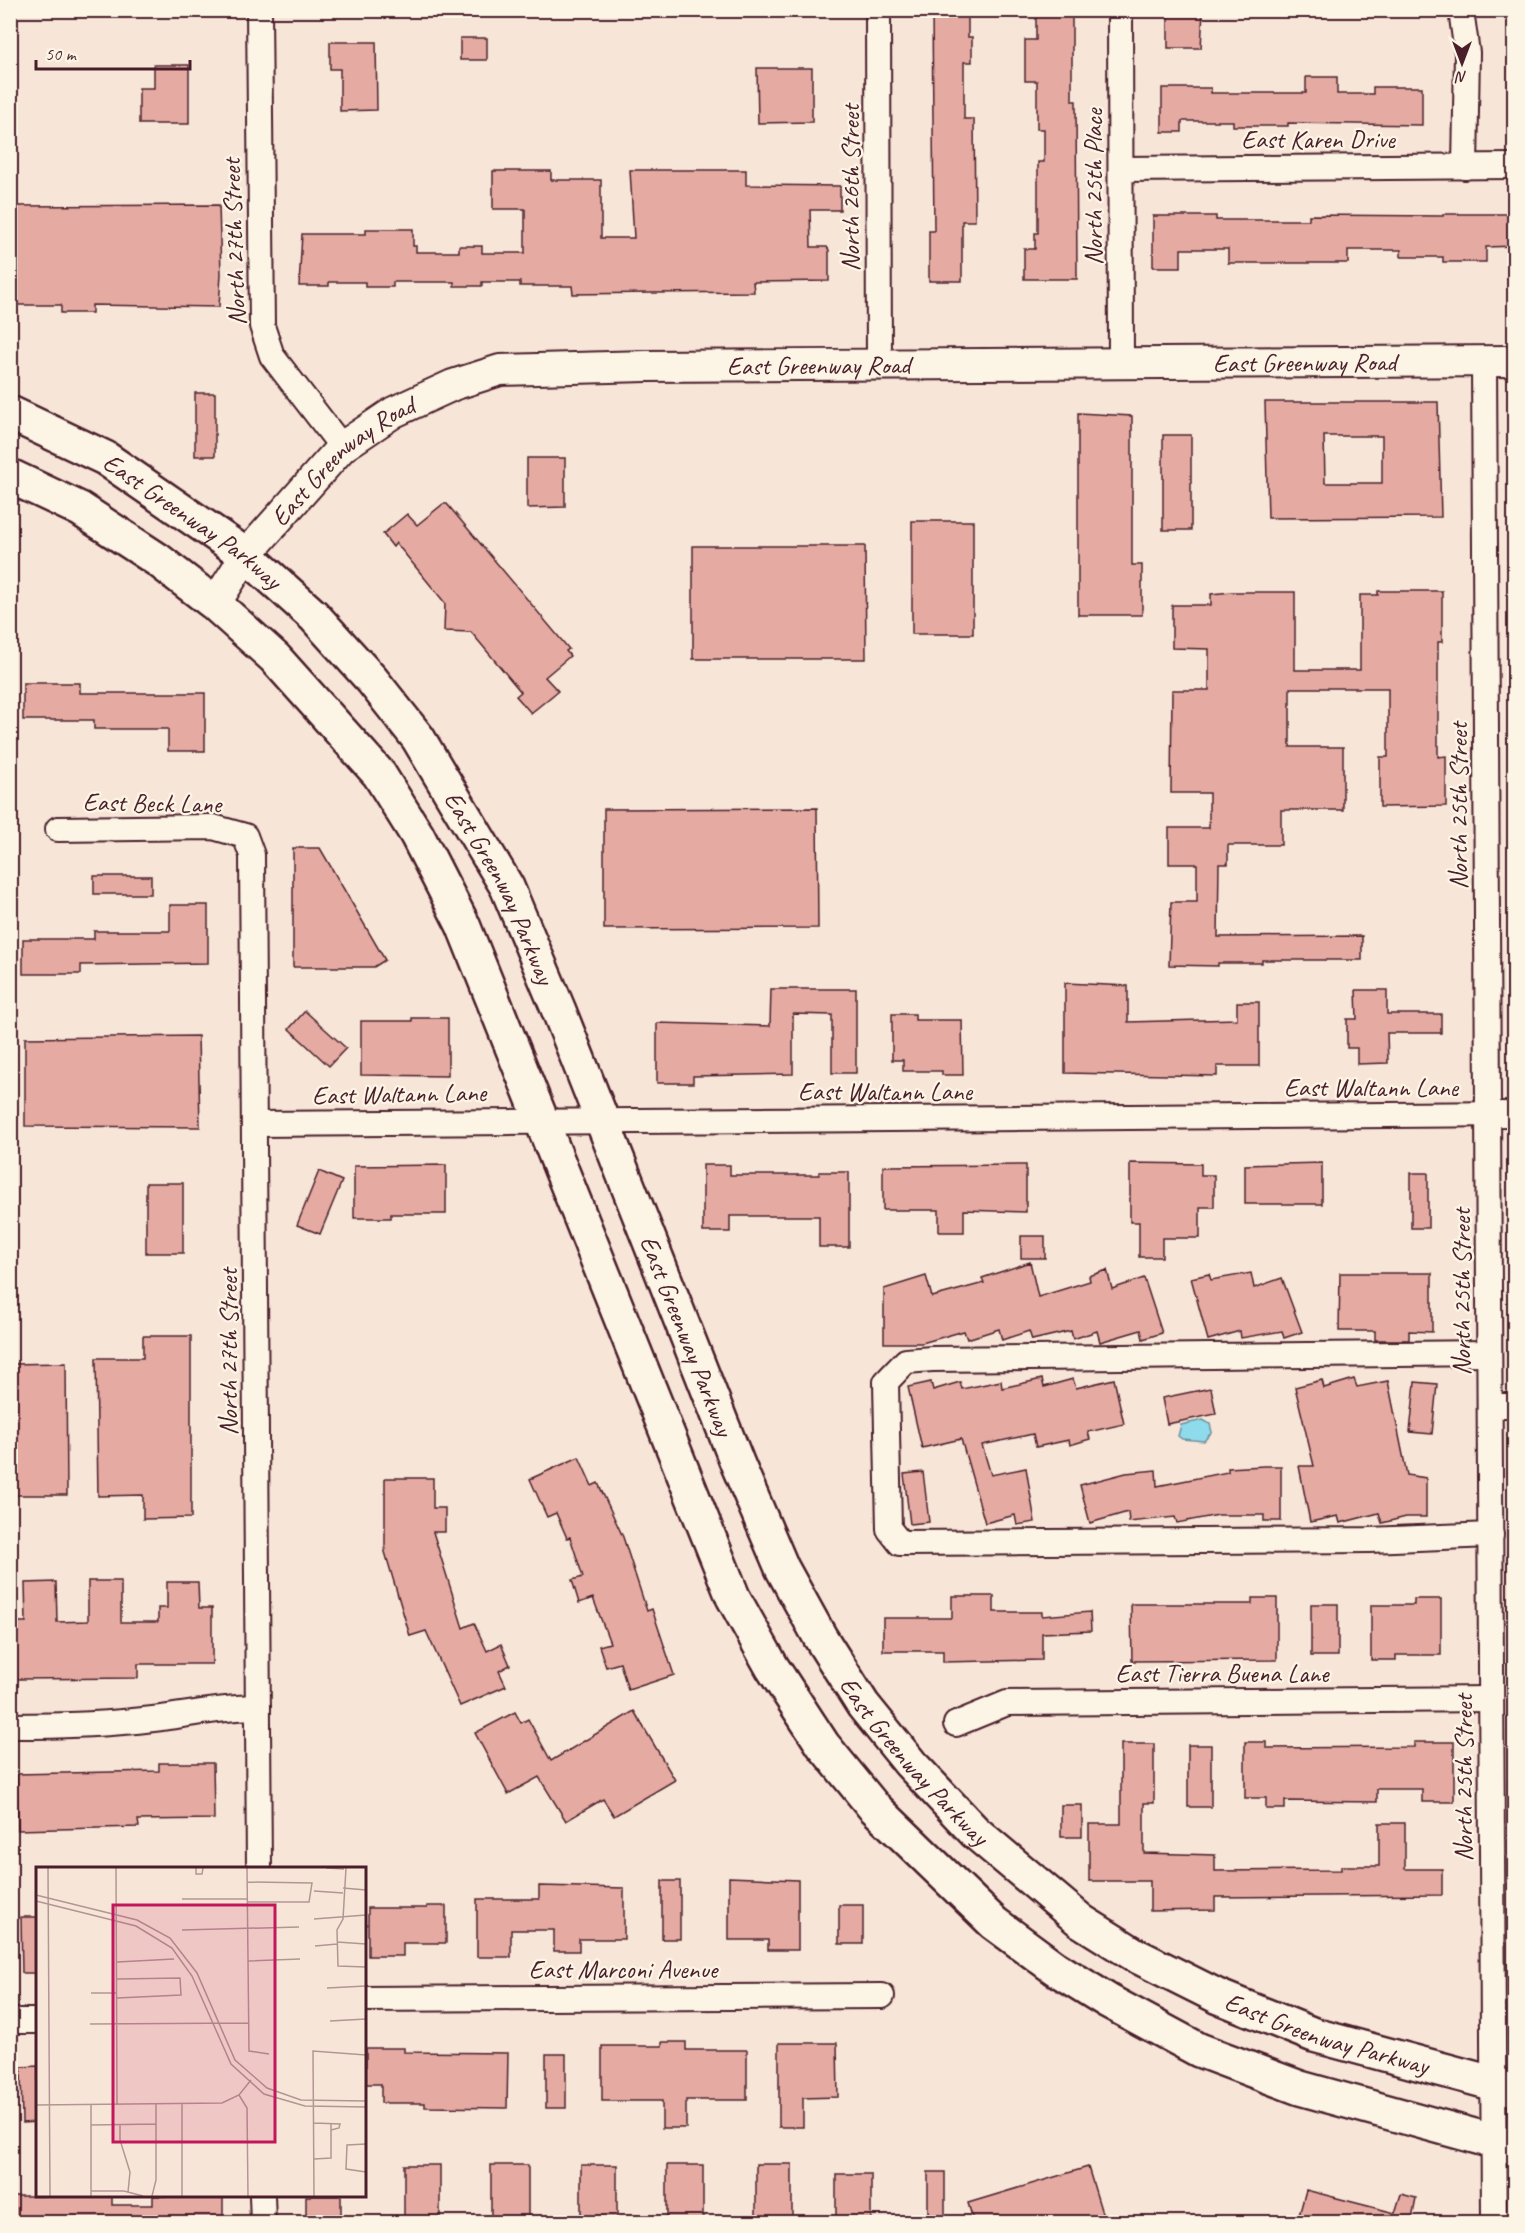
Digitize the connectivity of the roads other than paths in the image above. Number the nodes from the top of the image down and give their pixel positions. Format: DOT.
graph roads {
  1 [pos="259,10"];
  2 [pos="878,10"];
  3 [pos="1120,10"];
  4 [pos="1461,10"];
  5 [pos="1515,166"];
  6 [pos="1465,167"];
  7 [pos="1121,169"];
  8 [pos="1484,361"];
  9 [pos="1515,361"];
  10 [pos="1121,364"];
  11 [pos="879,366"];
  12 [pos="10,413"];
  13 [pos="342,447"];
  14 [pos="10,476"];
  15 [pos="246,555"];
  16 [pos="215,604"];
  17 [pos="463,814"];
  18 [pos="58,829"];
  19 [pos="417,835"];
  20 [pos="245,836"];
  21 [pos="1488,1114"];
  22 [pos="1515,1114"];
  23 [pos="541,1121"];
  24 [pos="602,1122"];
  25 [pos="255,1124"];
  26 [pos="1490,1353"];
  27 [pos="1490,1406"];
  28 [pos="1515,1406"];
  29 [pos="1491,1535"];
  30 [pos="1491,1699"];
  31 [pos="258,1707"];
  32 [pos="956,1724"];
  33 [pos="10,1726"];
  34 [pos="259,1867"];
  35 [pos="882,1996"];
  36 [pos="366,1999"];
  37 [pos="10,2021"];
  38 [pos="36,2021"];
  39 [pos="1504,2086"];
  40 [pos="1504,2144"];
  41 [pos="262,2197"];
  42 [pos="263,2223"];
  43 [pos="1494,2223"];
  1 -- 13 [label="street, North 27th Street"];
  2 -- 11 [label="street, North 26th Street"];
  3 -- 7 [label="street, North 25th Place"];
  4 -- 6 [label="street"];
  5 -- 6 [label="street, East Karen Drive"];
  6 -- 7 [label="street, East Karen Drive"];
  7 -- 10 [label="street, North 25th Place"];
  8 -- 9 [label="street, East Greenway Road"];
  8 -- 10 [label="street, East Greenway Road"];
  8 -- 21 [label="street, North 25th Street"];
  10 -- 11 [label="street, East Greenway Road"];
  11 -- 13 [label="street, East Greenway Road"];
  12 -- 15 [label="main road, East Greenway Parkway"];
  13 -- 15 [label="street, East Greenway Road"];
  14 -- 16 [label="main road, East Greenway Parkway"];
  15 -- 16 [label="street, East Greenway Road"];
  15 -- 17 [label="main road, East Greenway Parkway"];
  16 -- 19 [label="main road, East Greenway Parkway"];
  17 -- 19 [label="main road"];
  17 -- 24 [label="main road, East Greenway Parkway"];
  18 -- 20 [label="street, East Beck Lane"];
  19 -- 23 [label="main road, East Greenway Parkway"];
  20 -- 25 [label="street, North 27th Street"];
  21 -- 22 [label="street, East Waltann Lane"];
  21 -- 24 [label="street, East Waltann Lane"];
  21 -- 26 [label="street, North 25th Street"];
  23 -- 24 [label="street, East Waltann Lane"];
  23 -- 25 [label="street, East Waltann Lane"];
  23 -- 40 [label="main road, East Greenway Parkway"];
  24 -- 39 [label="main road, East Greenway Parkway"];
  25 -- 31 [label="street, North 27th Street"];
  26 -- 27 [label="street, North 25th Street"];
  26 -- 29 [label="street"];
  27 -- 28 [label="street"];
  27 -- 29 [label="street, North 25th Street"];
  29 -- 30 [label="street, North 25th Street"];
  30 -- 32 [label="street, East Tierra Buena Lane"];
  30 -- 39 [label="street, North 25th Street"];
  31 -- 33 [label="street"];
  31 -- 34 [label="street, North 27th Street"];
  35 -- 36 [label="street, East Marconi Avenue"];
  37 -- 38 [label="street"];
  39 -- 40 [label="street, North 25th Street"];
  40 -- 43 [label="street, North 25th Street"];
  41 -- 42 [label="street"];
}
